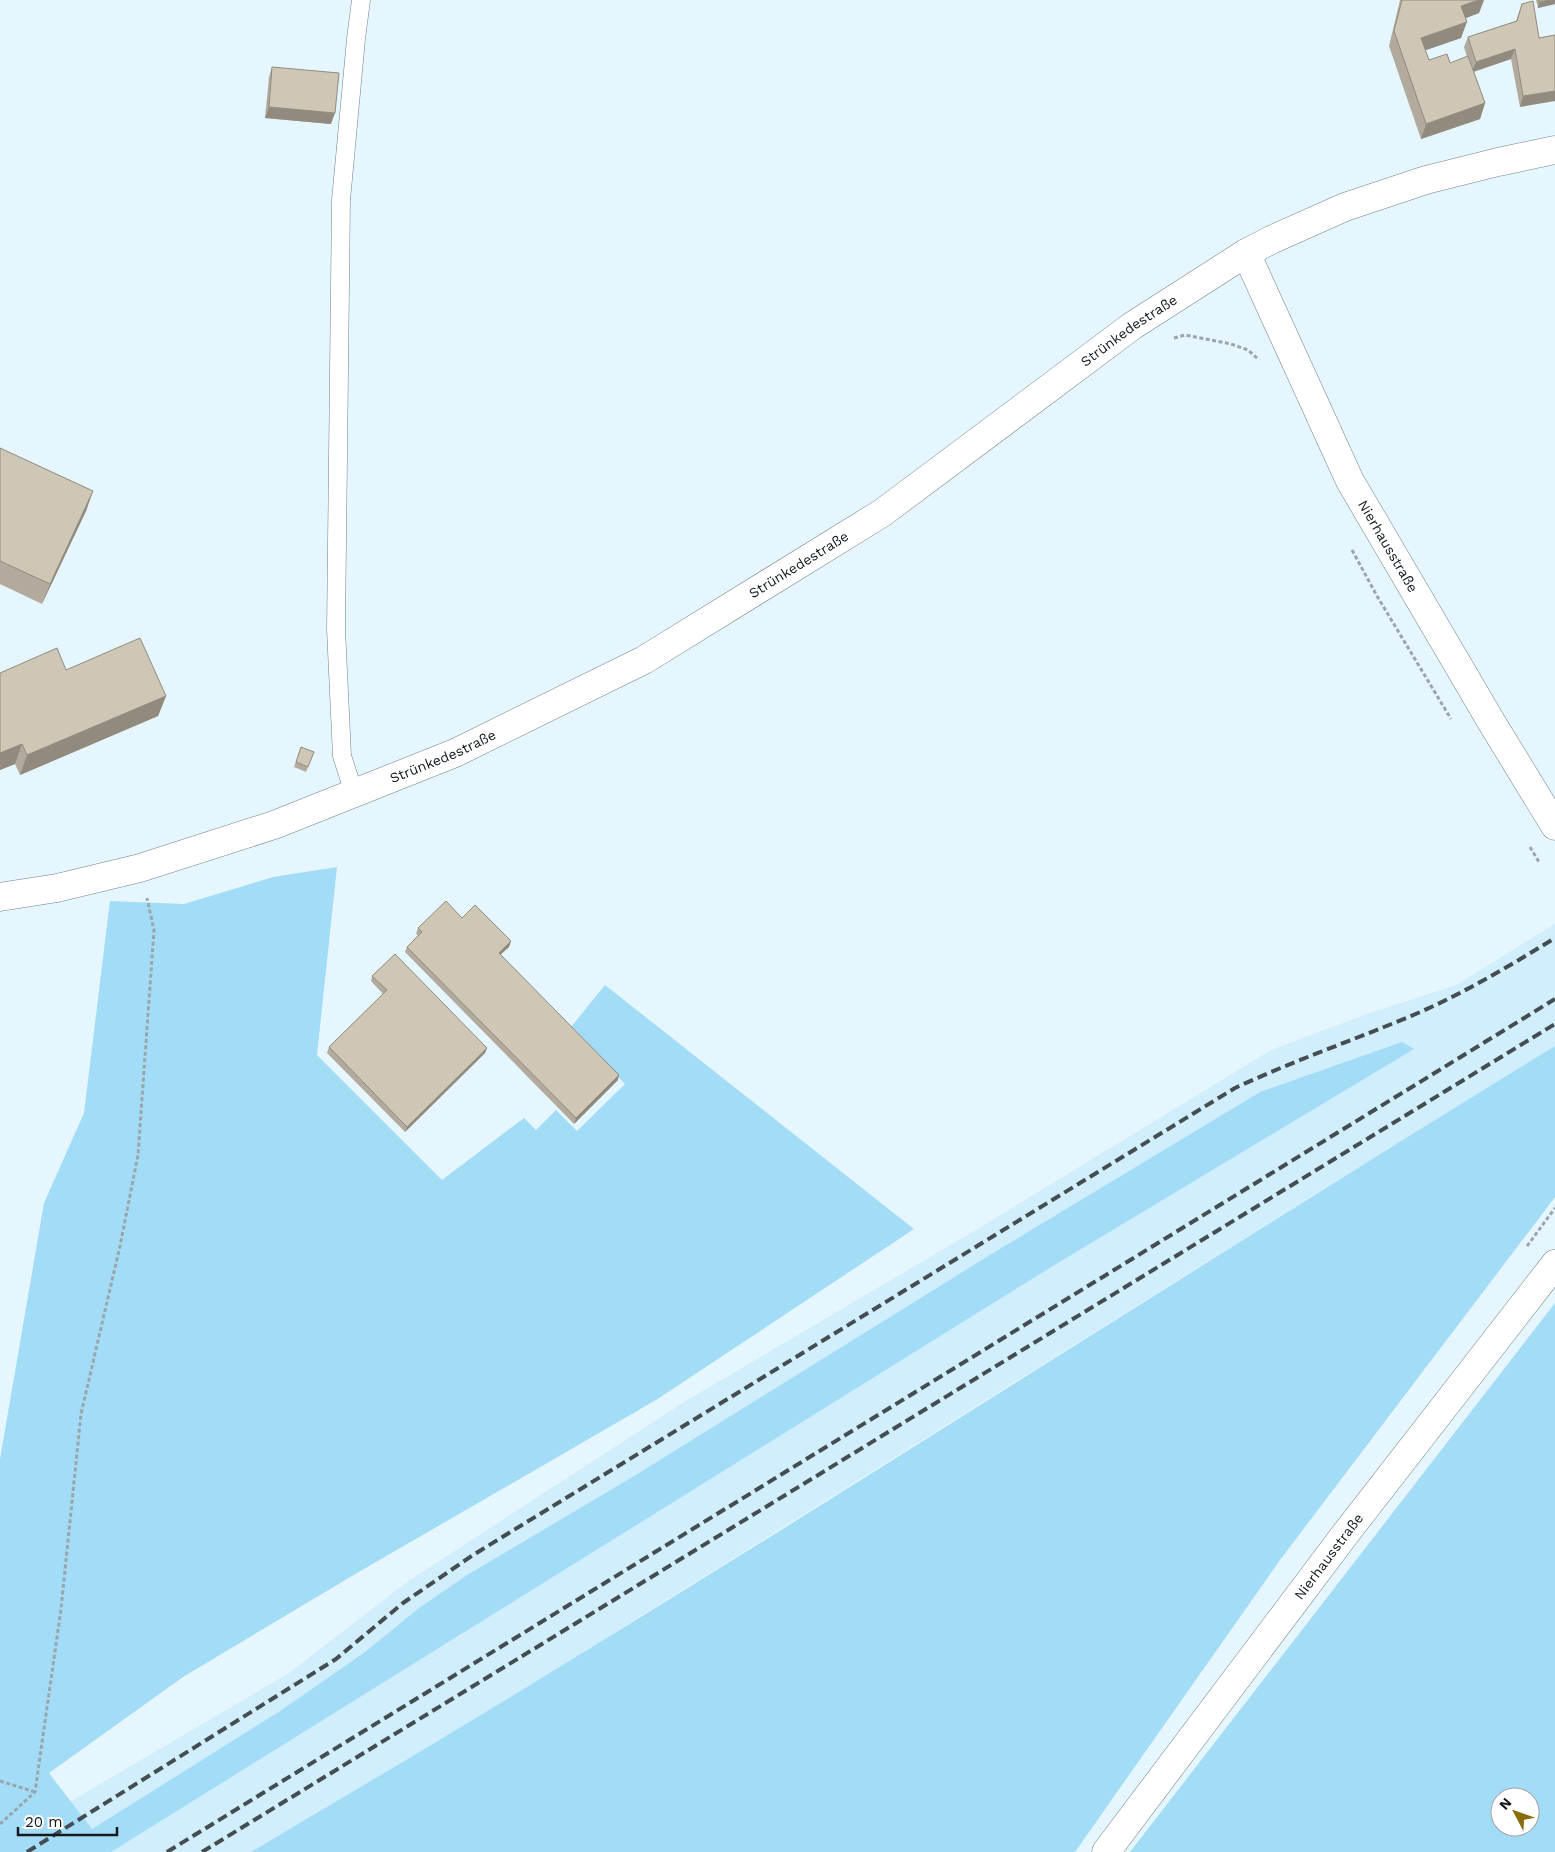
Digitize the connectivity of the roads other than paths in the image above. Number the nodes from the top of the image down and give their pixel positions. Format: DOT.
graph roads {
  1 [pos="361,0"];
  2 [pos="1555,150"];
  3 [pos="1246,253"];
  4 [pos="354,793"];
  5 [pos="1555,826"];
  6 [pos="0,898"];
  7 [pos="1555,1264"];
  8 [pos="1106,1852"];
  1 -- 4 [label="lane"];
  2 -- 3 [label="main road, Strünkedestraße"];
  3 -- 4 [label="main road, Strünkedestraße"];
  3 -- 5 [label="main road, Nierhausstraße"];
  4 -- 6 [label="main road, Strünkedestraße"];
  7 -- 8 [label="main road, Nierhausstraße"];
}
